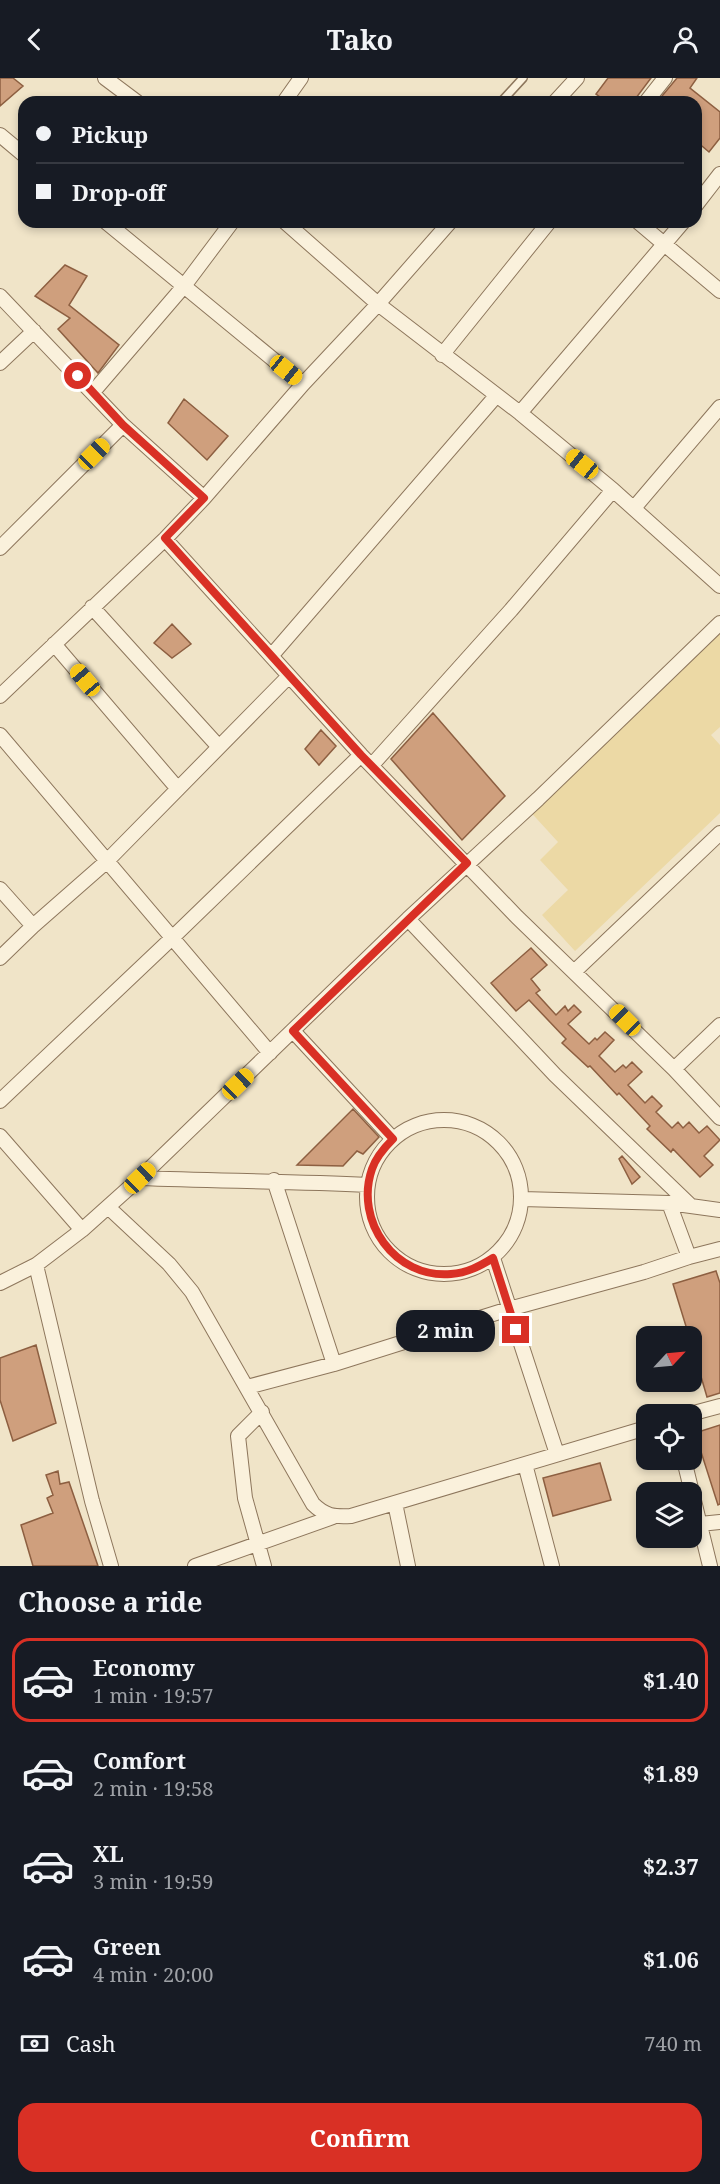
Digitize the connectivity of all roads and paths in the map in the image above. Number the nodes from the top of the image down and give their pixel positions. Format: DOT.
graph roads {
  1 [pos="105,78"];
  2 [pos="301,78"];
  3 [pos="523,78"];
  4 [pos="665,78"];
  5 [pos="570,82"];
  6 [pos="129,96"];
  7 [pos="288,96"];
  8 [pos="506,96"];
  9 [pos="560,96"];
  10 [pos="651,96"];
  11 [pos="0,135"];
  12 [pos="18,150"];
  13 [pos="720,174"];
  14 [pos="702,197"];
  15 [pos="113,228"];
  16 [pos="227,228"];
  17 [pos="292,228"];
  18 [pos="445,228"];
  19 [pos="544,228"];
  20 [pos="645,228"];
  21 [pos="678,228"];
  22 [pos="665,245"];
  23 [pos="183,286"];
  24 [pos="720,291"];
  25 [pos="0,296"];
  26 [pos="378,304"];
  27 [pos="34,331"];
  28 [pos="442,356"];
  29 [pos="0,363"];
  30 [pos="303,384"];
  31 [pos="93,392"];
  32 [pos="496,396"];
  33 [pos="720,407"];
  34 [pos="520,413"];
  35 [pos="123,425"];
  36 [pos="613,490"];
  37 [pos="204,498"];
  38 [pos="634,508"];
  39 [pos="165,538"];
  40 [pos="0,548"];
  41 [pos="720,586"];
  42 [pos="92,607"];
  43 [pos="720,623"];
  44 [pos="54,644"];
  45 [pos="272,655"];
  46 [pos="289,676"];
  47 [pos="0,696"];
  48 [pos="0,735"];
  49 [pos="219,747"];
  50 [pos="361,755"];
  51 [pos="372,765"];
  52 [pos="178,789"];
  53 [pos="720,833"];
  54 [pos="106,862"];
  55 [pos="467,863"];
  56 [pos="0,889"];
  57 [pos="408,919"];
  58 [pos="33,926"];
  59 [pos="171,939"];
  60 [pos="0,958"];
  61 [pos="575,971"];
  62 [pos="720,1025"];
  63 [pos="293,1031"];
  64 [pos="270,1053"];
  65 [pos="674,1069"];
  66 [pos="0,1101"];
  67 [pos="720,1118"];
  68 [pos="0,1136"];
  69 [pos="393,1139"];
  70 [pos="140,1178"];
  71 [pos="274,1180"];
  72 [pos="368,1185"];
  73 [pos="522,1199"];
  74 [pos="669,1203"];
  75 [pos="689,1204"];
  76 [pos="108,1207"];
  77 [pos="720,1210"];
  78 [pos="82,1230"];
  79 [pos="720,1249"];
  80 [pos="689,1257"];
  81 [pos="493,1258"];
  82 [pos="36,1265"];
  83 [pos="0,1283"];
  84 [pos="509,1309"];
  85 [pos="334,1364"];
  86 [pos="248,1387"];
  87 [pos="720,1406"];
  88 [pos="702,1411"];
  89 [pos="262,1412"];
  90 [pos="636,1431"];
  91 [pos="557,1454"];
  92 [pos="525,1464"];
  93 [pos="394,1503"];
  94 [pos="333,1516"];
  95 [pos="720,1522"];
  96 [pos="702,1524"];
  97 [pos="702,1532"];
  98 [pos="258,1545"];
  99 [pos="111,1566"];
  100 [pos="195,1566"];
  101 [pos="264,1566"];
  102 [pos="408,1566"];
  103 [pos="552,1566"];
  104 [pos="710,1566"];
  1 -- 6 [label="street"];
  2 -- 7 [label="street"];
  3 -- 8 [label="lane"];
  4 -- 10 [label="street"];
  5 -- 9 [label="street"];
  11 -- 12 [label="street"];
  13 -- 14 [label="street"];
  15 -- 23 [label="street"];
  16 -- 23 [label="street"];
  17 -- 26 [label="street"];
  18 -- 26 [label="street"];
  19 -- 28 [label="street"];
  20 -- 22 [label="street"];
  21 -- 22 [label="street"];
  22 -- 24 [label="street"];
  22 -- 34 [label="street"];
  23 -- 30 [label="street"];
  23 -- 31 [label="street"];
  25 -- 27 [label="street"];
  26 -- 28 [label="street"];
  26 -- 30 [label="street"];
  27 -- 29 [label="street"];
  27 -- 31 [label="street"];
  28 -- 32 [label="street"];
  30 -- 37 [label="street"];
  31 -- 35 [label="street"];
  32 -- 34 [label="street"];
  32 -- 45 [label="street"];
  33 -- 38 [label="street"];
  34 -- 36 [label="street"];
  35 -- 37 [label="street"];
  35 -- 40 [label="street"];
  36 -- 38 [label="street"];
  36 -- 51 [label="street"];
  37 -- 39 [label="street"];
  38 -- 41 [label="street"];
  39 -- 42 [label="street"];
  39 -- 45 [label="street"];
  42 -- 44 [label="street"];
  42 -- 49 [label="street"];
  43 -- 55 [label="street"];
  44 -- 47 [label="street"];
  44 -- 52 [label="street"];
  45 -- 46 [label="street"];
  46 -- 49 [label="street"];
  46 -- 50 [label="street"];
  48 -- 54 [label="street"];
  49 -- 52 [label="street"];
  50 -- 51 [label="street"];
  50 -- 59 [label="street"];
  51 -- 55 [label="street"];
  52 -- 54 [label="street"];
  53 -- 61 [label="street"];
  54 -- 58 [label="street"];
  54 -- 59 [label="street"];
  55 -- 57 [label="street"];
  55 -- 61 [label="street"];
  56 -- 58 [label="street"];
  57 -- 63 [label="street"];
  57 -- 75 [label="street"];
  58 -- 60 [label="street"];
  59 -- 64 [label="street"];
  59 -- 66 [label="street"];
  61 -- 65 [label="street"];
  62 -- 65 [label="street"];
  63 -- 64 [label="street"];
  63 -- 69 [label="street"];
  64 -- 70 [label="street"];
  65 -- 67 [label="street"];
  68 -- 78 [label="street"];
  69 -- 72 [label="street"];
  69 -- 73 [label="street"];
  70 -- 71 [label="street"];
  70 -- 76 [label="street"];
  71 -- 72 [label="street"];
  71 -- 85 [label="street"];
  72 -- 81 [label="street"];
  73 -- 74 [label="street"];
  73 -- 81 [label="street"];
  74 -- 75 [label="street"];
  74 -- 80 [label="street"];
  75 -- 77 [label="street"];
  76 -- 78 [label="street"];
  76 -- 86 [label="street"];
  78 -- 82 [label="street"];
  79 -- 80 [label="street"];
  80 -- 84 [label="street"];
  81 -- 84 [label="street"];
  82 -- 83 [label="street"];
  82 -- 99 [label="street"];
  84 -- 85 [label="street"];
  84 -- 91 [label="street"];
  85 -- 86 [label="street"];
  86 -- 89 [label="street"];
  87 -- 88 [label="street"];
  89 -- 94 [label="street"];
  89 -- 98 [label="street"];
  90 -- 91 [label="street"];
  91 -- 92 [label="street"];
  92 -- 93 [label="street"];
  92 -- 103 [label="street"];
  93 -- 94 [label="street"];
  93 -- 102 [label="street"];
  94 -- 98 [label="street"];
  95 -- 96 [label="street"];
  97 -- 104 [label="street"];
  98 -- 100 [label="street"];
  98 -- 101 [label="street"];
}
